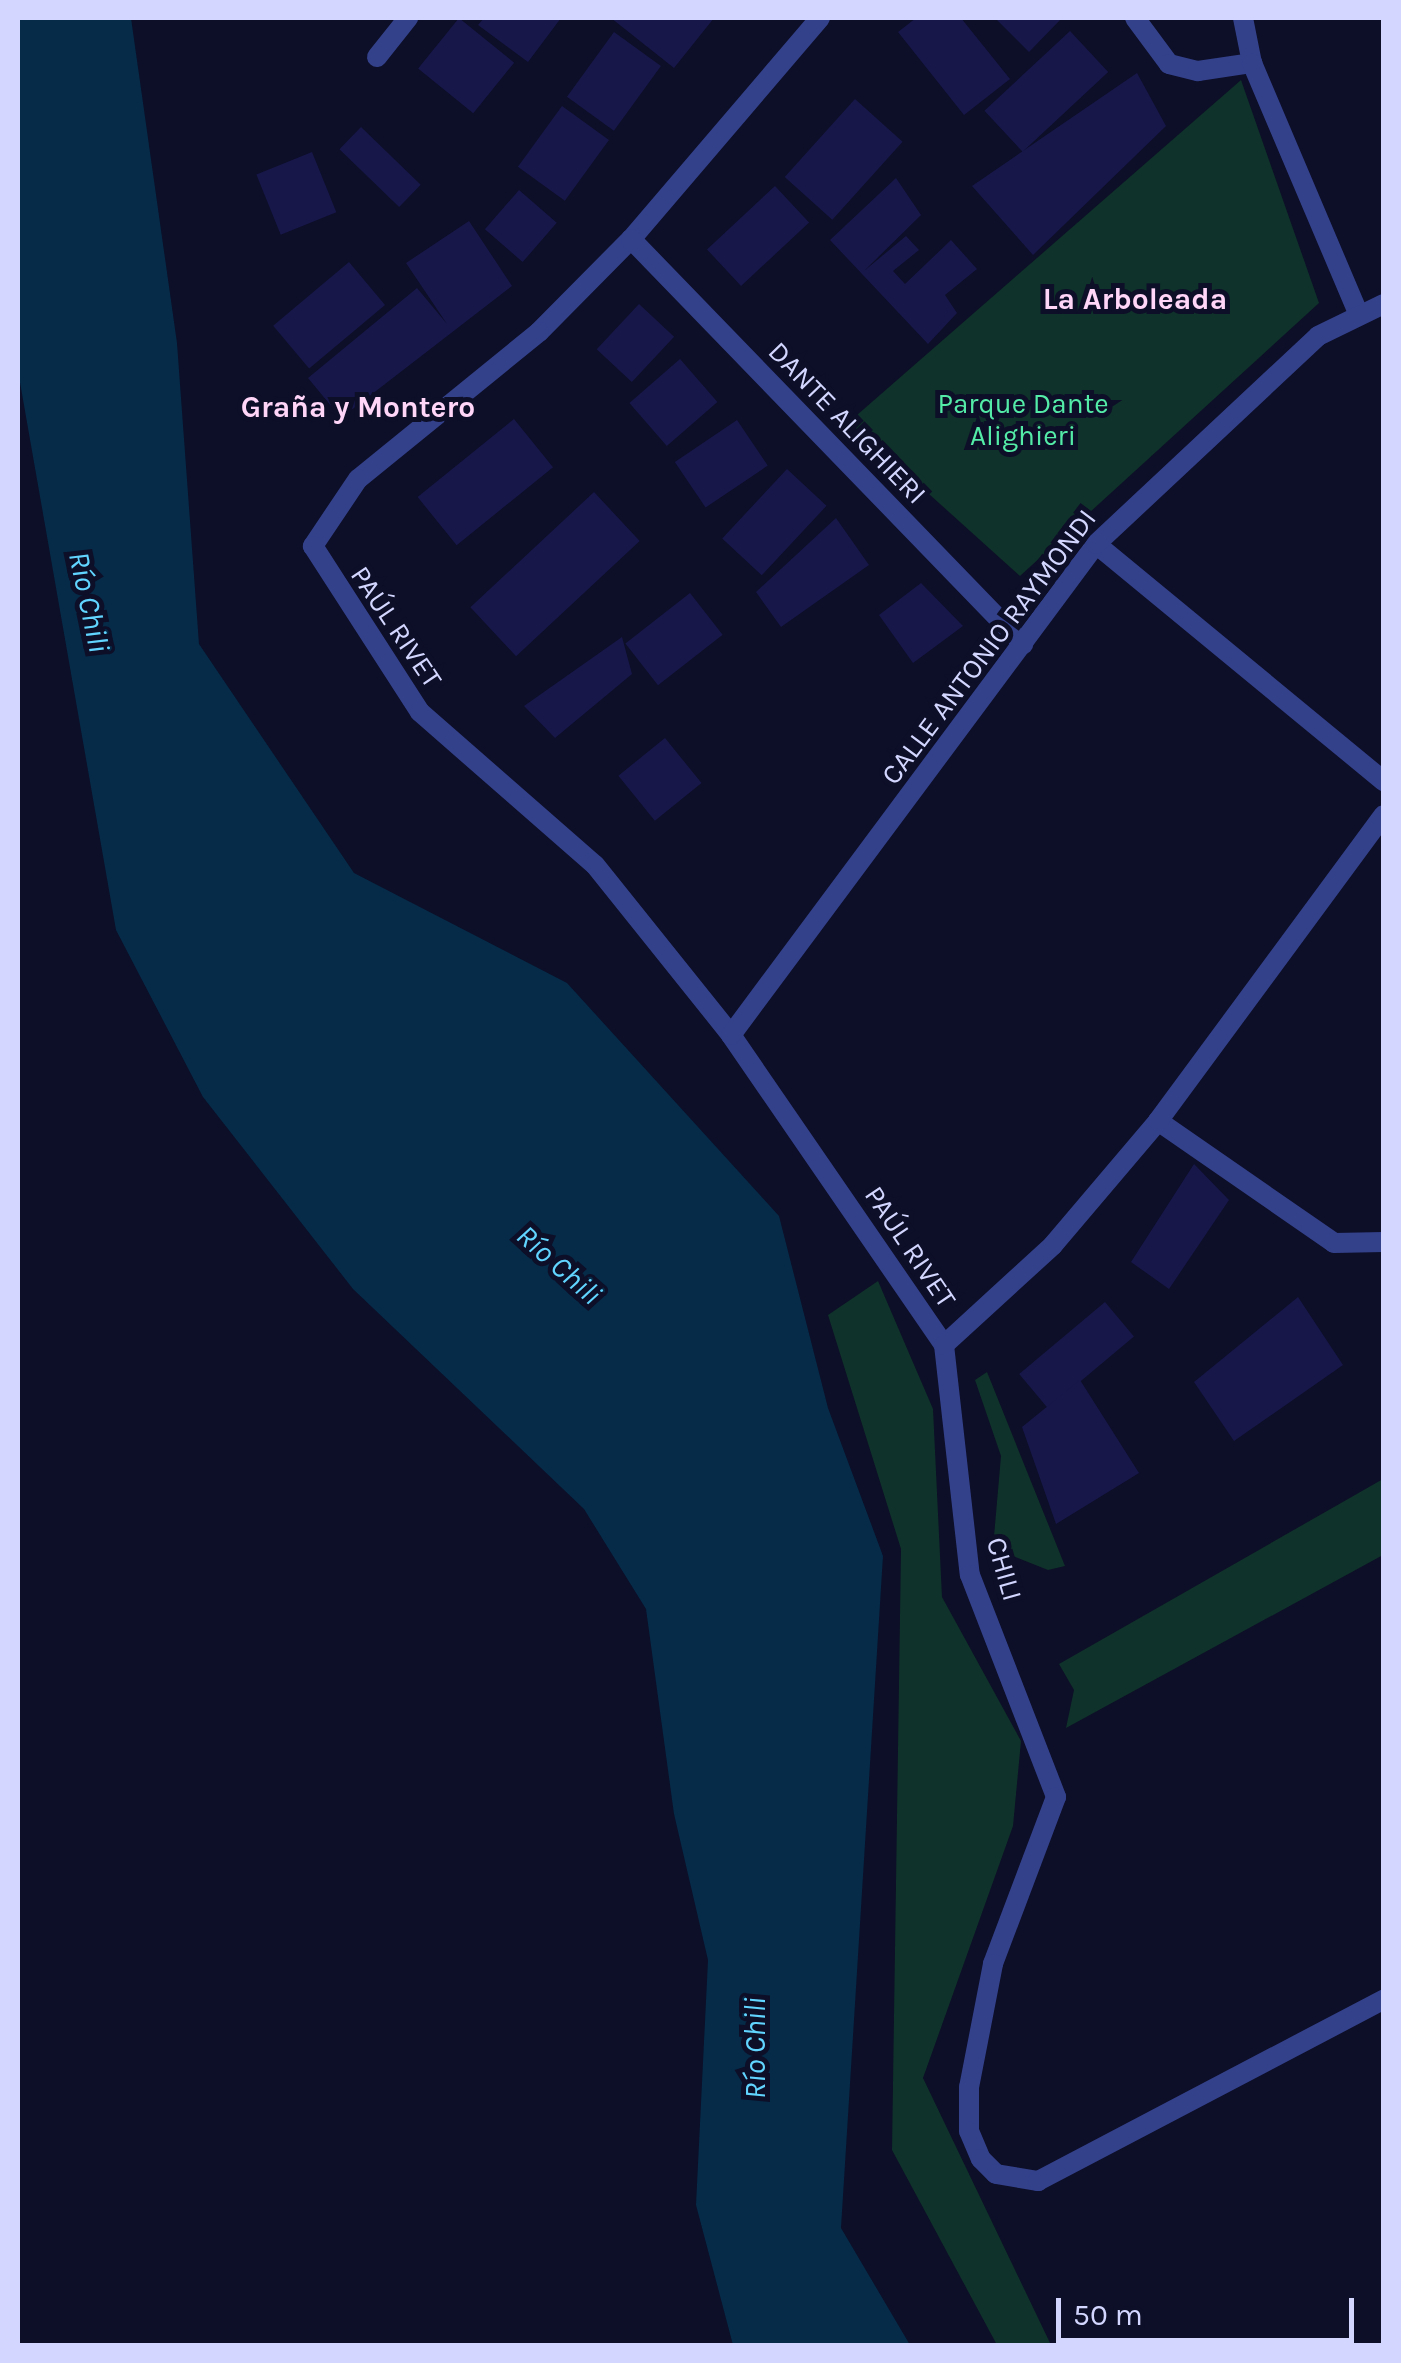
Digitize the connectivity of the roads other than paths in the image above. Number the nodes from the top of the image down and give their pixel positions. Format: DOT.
graph roads {
  1 [pos="408,18"];
  2 [pos="820,18"];
  3 [pos="1135,18"];
  4 [pos="1242,18"];
  5 [pos="377,57"];
  6 [pos="1252,63"];
  7 [pos="631,239"];
  8 [pos="1384,304"];
  9 [pos="1358,315"];
  10 [pos="1096,544"];
  11 [pos="1023,644"];
  12 [pos="1384,780"];
  13 [pos="1384,816"];
  14 [pos="731,1035"];
  15 [pos="1158,1121"];
  16 [pos="1384,1242"];
  17 [pos="944,1345"];
  18 [pos="1384,1999"];
  1 -- 5 [label="street"];
  2 -- 7 [label="street, PAÚL RIVET"];
  3 -- 6 [label="street"];
  4 -- 6 [label="street"];
  6 -- 9 [label="street"];
  7 -- 11 [label="street, DANTE ALIGHIERI"];
  7 -- 14 [label="street, PAÚL RIVET"];
  8 -- 9 [label="street, CALLE ANTONIO RAYMONDI"];
  9 -- 10 [label="street, CALLE ANTONIO RAYMONDI"];
  10 -- 11 [label="street, CALLE ANTONIO RAYMONDI"];
  10 -- 12 [label="street"];
  11 -- 14 [label="street, CALLE ANTONIO RAYMONDI"];
  13 -- 15 [label="street"];
  14 -- 17 [label="street, PAÚL RIVET"];
  15 -- 16 [label="street"];
  15 -- 17 [label="street"];
  17 -- 18 [label="street, CHILI"];
}
